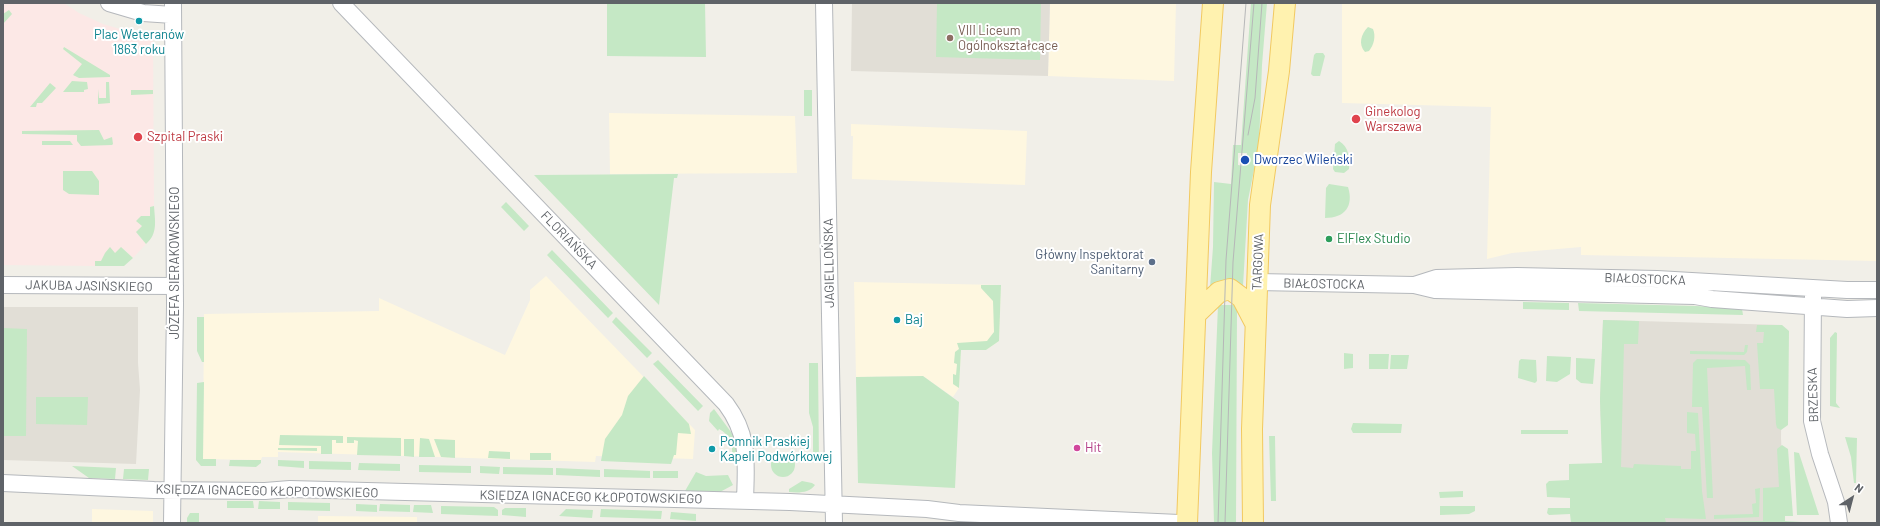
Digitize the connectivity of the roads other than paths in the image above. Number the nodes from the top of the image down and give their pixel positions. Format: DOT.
graph roads {
  1 [pos="109,3"];
  2 [pos="341,3"];
  3 [pos="824,3"];
  4 [pos="1213,3"];
  5 [pos="1285,3"];
  6 [pos="173,9"];
  7 [pos="1257,282"];
  8 [pos="3,285"];
  9 [pos="175,286"];
  10 [pos="1414,286"];
  11 [pos="1813,288"];
  12 [pos="1877,290"];
  13 [pos="1812,306"];
  14 [pos="1877,308"];
  15 [pos="1196,314"];
  16 [pos="1256,325"];
  17 [pos="3,483"];
  18 [pos="173,490"];
  19 [pos="745,501"];
  20 [pos="833,504"];
  21 [pos="172,523"];
  22 [pos="834,523"];
  23 [pos="1179,523"];
  24 [pos="1187,523"];
  25 [pos="1253,523"];
  26 [pos="1839,523"];
  1 -- 6 [label="street"];
  2 -- 19 [label="street, FLORIAŃSKA"];
  3 -- 20 [label="street, JAGIELLOŃSKA"];
  4 -- 15 [label="main road"];
  5 -- 7 [label="main road, TARGOWA"];
  6 -- 9 [label="street, JÓZEFA SIERAKOWSKIEGO"];
  7 -- 10 [label="street, BIAŁOSTOCKA"];
  7 -- 16 [label="main road, TARGOWA"];
  8 -- 9 [label="street, JAKUBA JASIŃSKIEGO"];
  9 -- 18 [label="street, JÓZEFA SIERAKOWSKIEGO"];
  10 -- 11 [label="street, BIAŁOSTOCKA"];
  10 -- 13 [label="street, BIAŁOSTOCKA"];
  11 -- 12 [label="street, BIAŁOSTOCKA"];
  11 -- 13 [label="street, BRZESKA"];
  13 -- 14 [label="street, BIAŁOSTOCKA"];
  13 -- 26 [label="street, BRZESKA"];
  15 -- 16 [label="main road"];
  15 -- 24 [label="main road"];
  16 -- 25 [label="main road, TARGOWA"];
  17 -- 18 [label="street, KSIĘDZA IGNACEGO KŁOPOTOWSKIEGO"];
  18 -- 19 [label="street, KSIĘDZA IGNACEGO KŁOPOTOWSKIEGO"];
  18 -- 21 [label="street, JÓZEFA SIERAKOWSKIEGO"];
  19 -- 20 [label="street, KSIĘDZA IGNACEGO KŁOPOTOWSKIEGO"];
  20 -- 22 [label="street, JAGIELLOŃSKA"];
  20 -- 23 [label="street, KSIĘDZA IGNACEGO KŁOPOTOWSKIEGO"];
}
